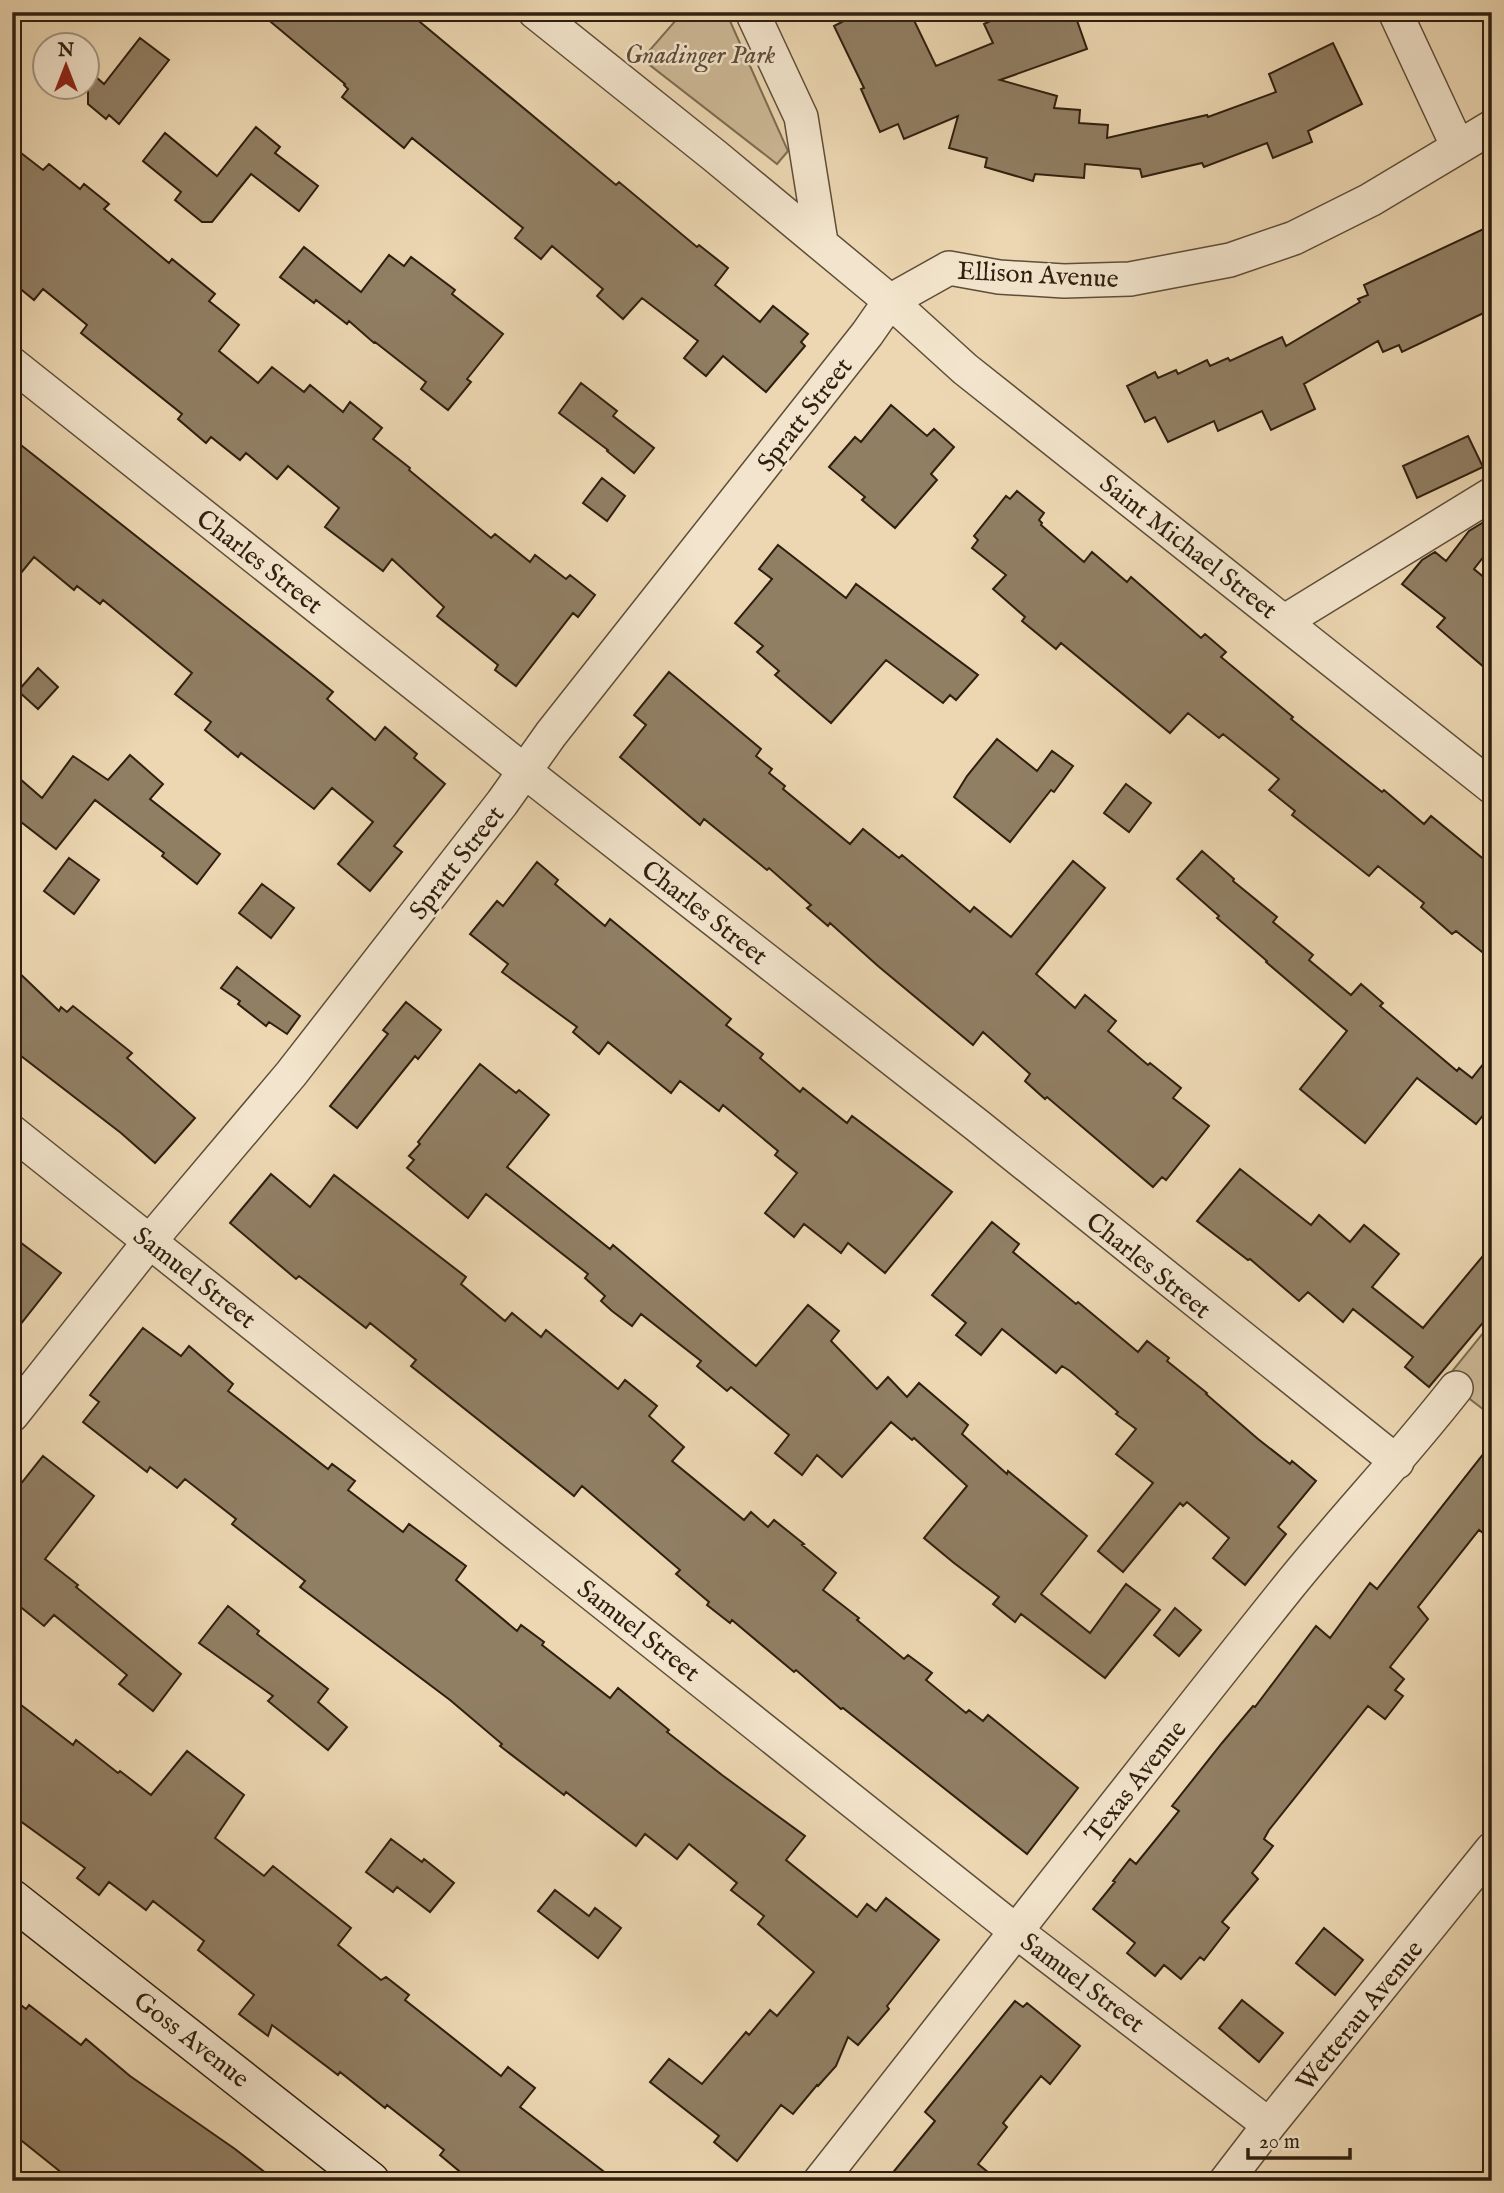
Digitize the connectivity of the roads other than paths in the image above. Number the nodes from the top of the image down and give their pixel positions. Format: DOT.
graph roads {
  1 [pos="535,12"];
  2 [pos="752,12"];
  3 [pos="1395,12"];
  4 [pos="1492,127"];
  5 [pos="1458,147"];
  6 [pos="821,242"];
  7 [pos="890,301"];
  8 [pos="12,364"];
  9 [pos="1492,494"];
  10 [pos="1285,621"];
  11 [pos="523,770"];
  12 [pos="1492,787"];
  13 [pos="12,1132"];
  14 [pos="150,1241"];
  15 [pos="1457,1388"];
  16 [pos="12,1415"];
  17 [pos="1397,1462"];
  18 [pos="1492,1849"];
  19 [pos="12,1899"];
  20 [pos="1017,1932"];
  21 [pos="1269,2124"];
  22 [pos="370,2181"];
  23 [pos="820,2181"];
  24 [pos="1226,2181"];
  1 -- 6 [label="street"];
  2 -- 6 [label="street"];
  3 -- 5 [label="street"];
  4 -- 5 [label="street, Ellison Avenue"];
  5 -- 7 [label="street, Ellison Avenue"];
  6 -- 7 [label="street"];
  7 -- 10 [label="street, Saint Michael Street"];
  7 -- 11 [label="street, Spratt Street"];
  8 -- 11 [label="street, Charles Street"];
  9 -- 10 [label="street"];
  10 -- 12 [label="street, Saint Michael Street"];
  11 -- 14 [label="street, Spratt Street"];
  11 -- 17 [label="street, Charles Street"];
  13 -- 14 [label="street, Samuel Street"];
  14 -- 16 [label="street, Spratt Street"];
  14 -- 20 [label="street, Samuel Street"];
  15 -- 17 [label="street, Texas Avenue"];
  17 -- 20 [label="street, Texas Avenue"];
  18 -- 21 [label="street, Wetterau Avenue"];
  19 -- 22 [label="main road, Goss Avenue"];
  20 -- 21 [label="street, Samuel Street"];
  20 -- 23 [label="street, Texas Avenue"];
  21 -- 24 [label="street, Wetterau Avenue"];
}
